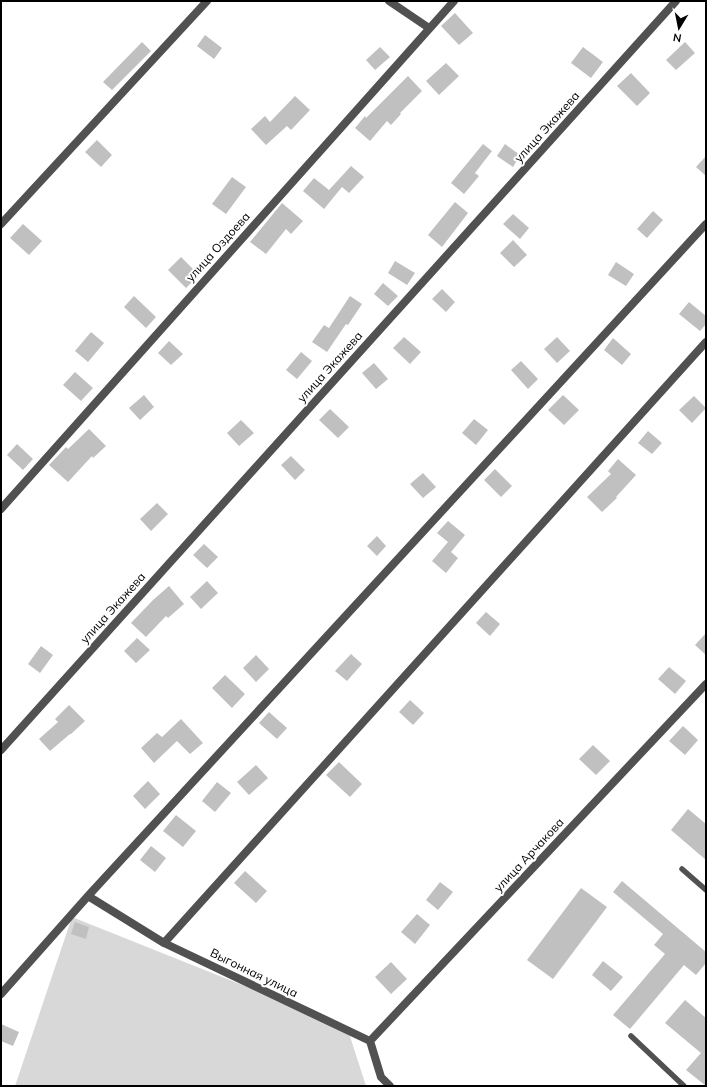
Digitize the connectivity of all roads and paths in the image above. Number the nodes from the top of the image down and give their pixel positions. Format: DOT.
graph roads {
  1 [pos="207,1"];
  2 [pos="389,1"];
  3 [pos="454,1"];
  4 [pos="676,1"];
  5 [pos="429,28"];
  6 [pos="1,224"];
  7 [pos="706,224"];
  8 [pos="706,342"];
  9 [pos="1,510"];
  10 [pos="706,684"];
  11 [pos="1,750"];
  12 [pos="682,869"];
  13 [pos="706,890"];
  14 [pos="88,896"];
  15 [pos="164,943"];
  16 [pos="1,994"];
  17 [pos="631,1036"];
  18 [pos="370,1041"];
  19 [pos="390,1086"];
  20 [pos="684,1086"];
  1 -- 6 [label="street"];
  2 -- 5 [label="street"];
  3 -- 5 [label="street, улица Оздоева"];
  4 -- 11 [label="street, улица Экажева"];
  5 -- 9 [label="street, улица Оздоева"];
  7 -- 14 [label="street"];
  8 -- 15 [label="street"];
  10 -- 18 [label="street, улица Арчакова"];
  12 -- 13 [label="lane"];
  14 -- 15 [label="street, Выгонная улица"];
  14 -- 16 [label="street"];
  15 -- 18 [label="street, Выгонная улица"];
  17 -- 20 [label="lane"];
  18 -- 19 [label="street"];
}
